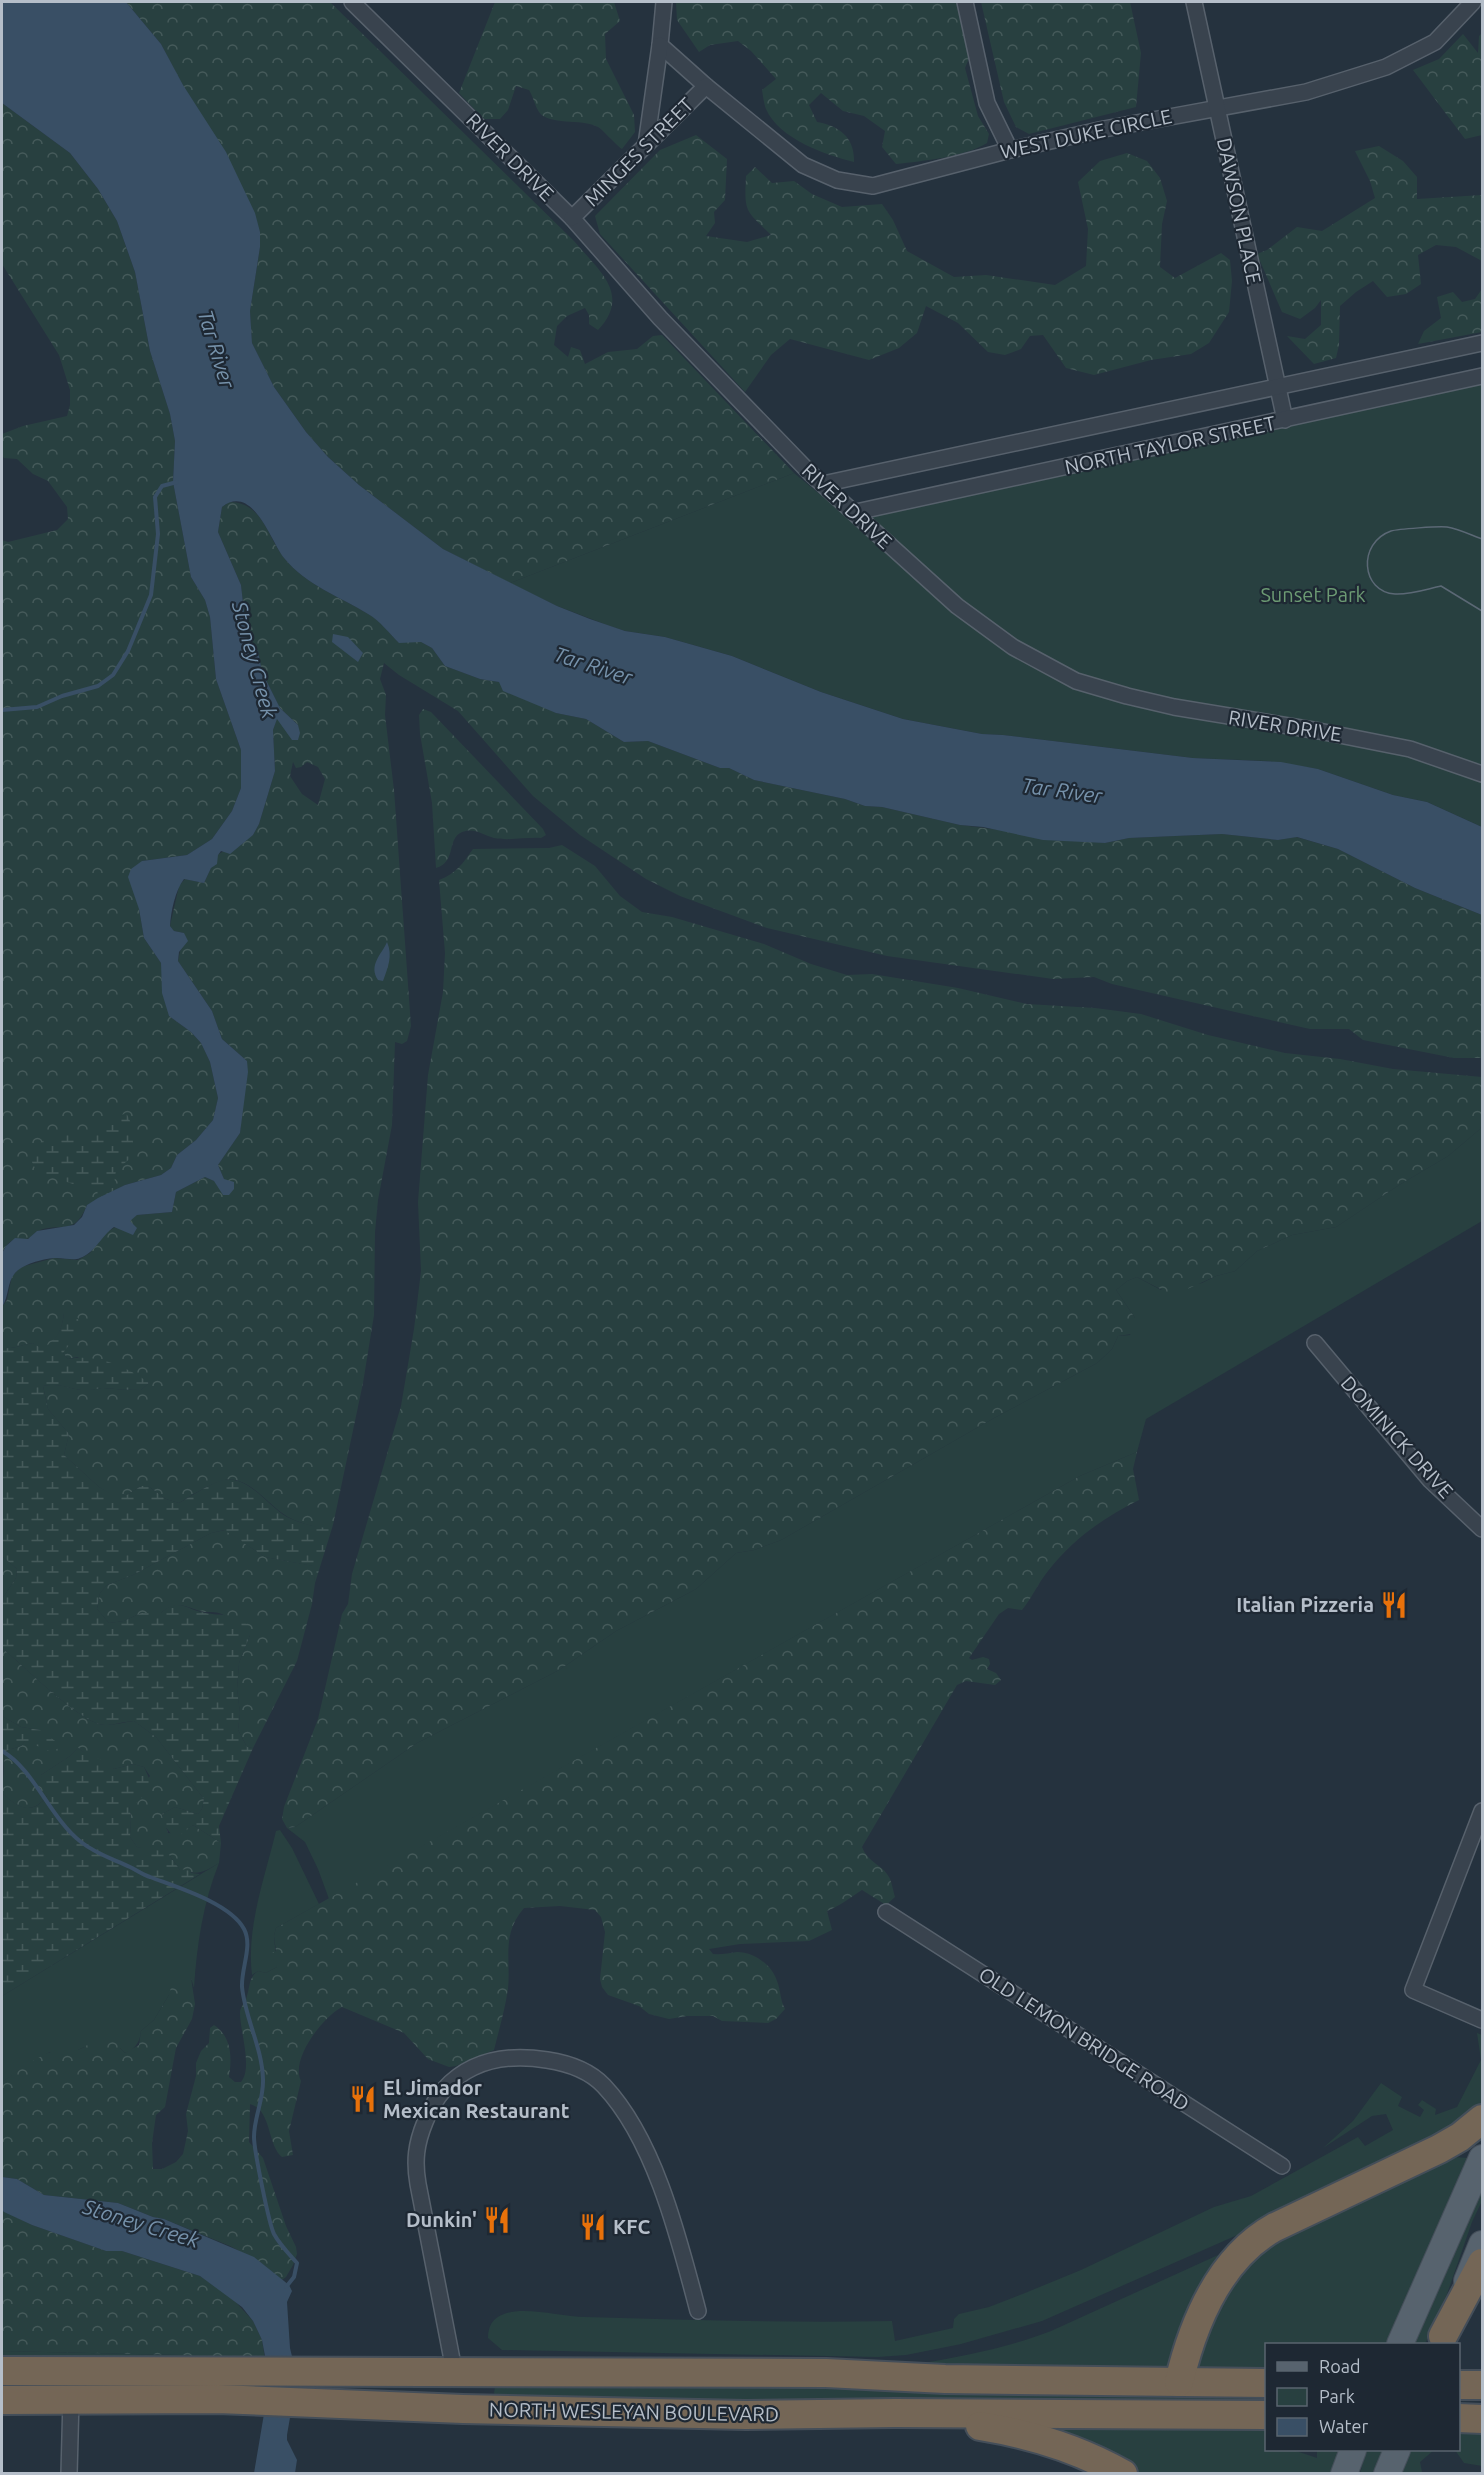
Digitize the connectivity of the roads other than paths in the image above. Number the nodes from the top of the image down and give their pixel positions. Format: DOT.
graph roads {
  1 [pos="352,2"];
  2 [pos="664,2"];
  3 [pos="965,2"];
  4 [pos="1194,2"];
  5 [pos="1473,2"];
  6 [pos="660,45"];
  7 [pos="706,86"];
  8 [pos="1217,107"];
  9 [pos="646,145"];
  10 [pos="1010,150"];
  11 [pos="572,218"];
  12 [pos="1482,343"];
  13 [pos="1482,376"];
  14 [pos="1277,388"];
  15 [pos="1285,420"];
  16 [pos="823,484"];
  17 [pos="856,512"];
  18 [pos="1482,774"];
  19 [pos="1315,1343"];
  20 [pos="1482,1529"];
  21 [pos="1482,1810"];
  22 [pos="886,1912"];
  23 [pos="1482,2020"];
  24 [pos="1482,2119"];
  25 [pos="1482,2158"];
  26 [pos="1282,2166"];
  27 [pos="1482,2244"];
  28 [pos="1482,2263"];
  29 [pos="698,2311"];
  30 [pos="1442,2340"];
  31 [pos="1400,2343"];
  32 [pos="454,2370"];
  33 [pos="2,2371"];
  34 [pos="1179,2382"];
  35 [pos="1265,2383"];
  36 [pos="218,2385"];
  37 [pos="71,2399"];
  38 [pos="2,2400"];
  39 [pos="895,2413"];
  40 [pos="1265,2415"];
  41 [pos="1460,2418"];
  42 [pos="1482,2419"];
  43 [pos="69,2474"];
  44 [pos="1123,2474"];
  1 -- 11 [label="street, RIVER DRIVE"];
  2 -- 6 [label="street"];
  3 -- 10 [label="street"];
  4 -- 8 [label="street, DAWSON PLACE"];
  5 -- 8 [label="street, WEST DUKE CIRCLE"];
  6 -- 7 [label="street, WEST DUKE CIRCLE"];
  6 -- 9 [label="street"];
  7 -- 9 [label="street, MINGES STREET"];
  7 -- 10 [label="street, WEST DUKE CIRCLE"];
  8 -- 10 [label="street, WEST DUKE CIRCLE"];
  8 -- 14 [label="street, DAWSON PLACE"];
  9 -- 11 [label="street, MINGES STREET"];
  11 -- 16 [label="street, RIVER DRIVE"];
  12 -- 14 [label="street"];
  13 -- 15 [label="street, NORTH TAYLOR STREET"];
  14 -- 15 [label="street, DAWSON PLACE"];
  14 -- 16 [label="street"];
  15 -- 17 [label="street, NORTH TAYLOR STREET"];
  16 -- 17 [label="street, RIVER DRIVE"];
  17 -- 18 [label="street, RIVER DRIVE"];
  19 -- 20 [label="street, DOMINICK DRIVE"];
  21 -- 23 [label="street"];
  22 -- 26 [label="street, OLD LEMON BRIDGE ROAD"];
  24 -- 34 [label="highway"];
  25 -- 31 [label="main road"];
  27 -- 30 [label="main road"];
  28 -- 30 [label="highway"];
  29 -- 32 [label="street"];
  32 -- 34 [label="highway, NORTH WESLEYAN BOULEVARD"];
  32 -- 36 [label="highway, NORTH WESLEYAN BOULEVARD"];
  33 -- 36 [label="highway, NORTH WESLEYAN BOULEVARD"];
  34 -- 35 [label="highway, NORTH WESLEYAN BOULEVARD"];
  36 -- 37 [label="highway, NORTH WESLEYAN BOULEVARD"];
  36 -- 39 [label="highway, NORTH WESLEYAN BOULEVARD"];
  37 -- 38 [label="highway, NORTH WESLEYAN BOULEVARD"];
  37 -- 43 [label="street"];
  39 -- 40 [label="highway, NORTH WESLEYAN BOULEVARD"];
  39 -- 44 [label="highway"];
  41 -- 42 [label="highway"];
}
